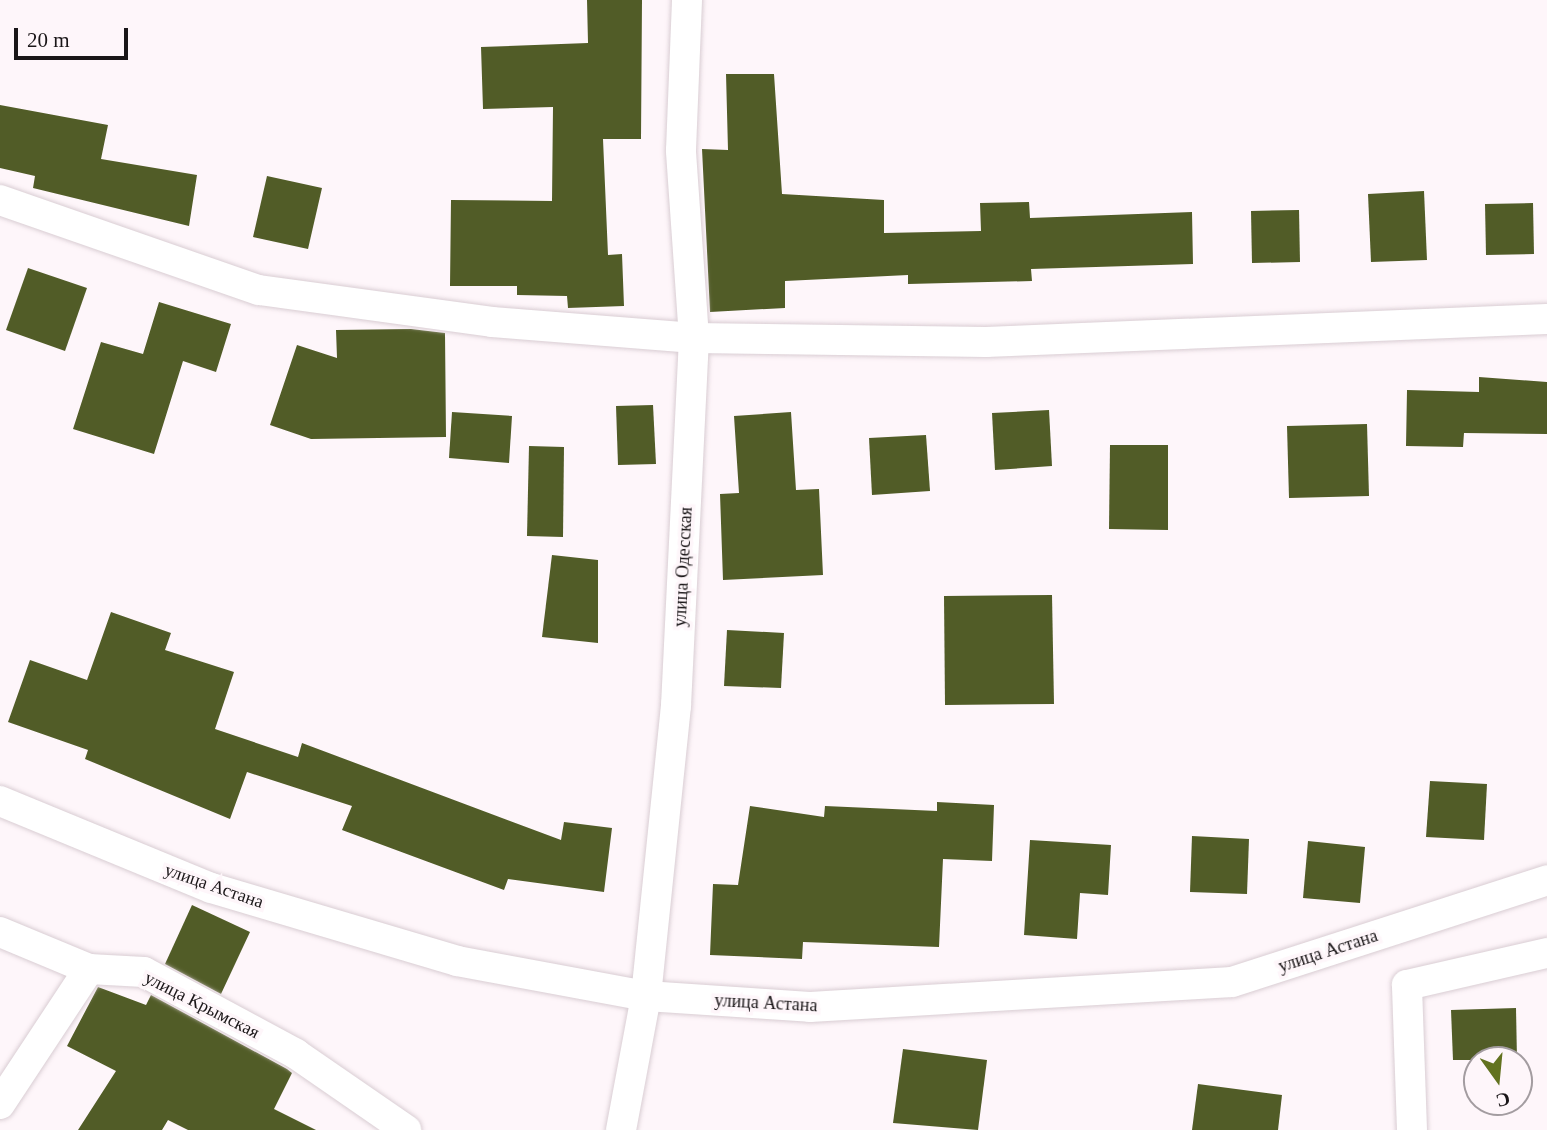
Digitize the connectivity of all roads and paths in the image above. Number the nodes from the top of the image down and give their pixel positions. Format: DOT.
graph roads {
  1 [pos="687,0"];
  2 [pos="0,200"];
  3 [pos="1547,319"];
  4 [pos="694,338"];
  5 [pos="0,801"];
  6 [pos="1547,880"];
  7 [pos="0,932"];
  8 [pos="1547,953"];
  9 [pos="89,969"];
  10 [pos="646,996"];
  11 [pos="0,1104"];
  12 [pos="407,1130"];
  13 [pos="621,1130"];
  14 [pos="1412,1130"];
  1 -- 4 [label="street, улица Одесская"];
  2 -- 4 [label="street"];
  3 -- 4 [label="street"];
  4 -- 10 [label="street, улица Одесская"];
  5 -- 10 [label="street, улица Астана"];
  6 -- 10 [label="street, улица Астана"];
  7 -- 9 [label="street, улица Крымская"];
  8 -- 14 [label="street"];
  9 -- 11 [label="street"];
  9 -- 12 [label="street, улица Крымская"];
  10 -- 13 [label="street, улица Одесская"];
}
